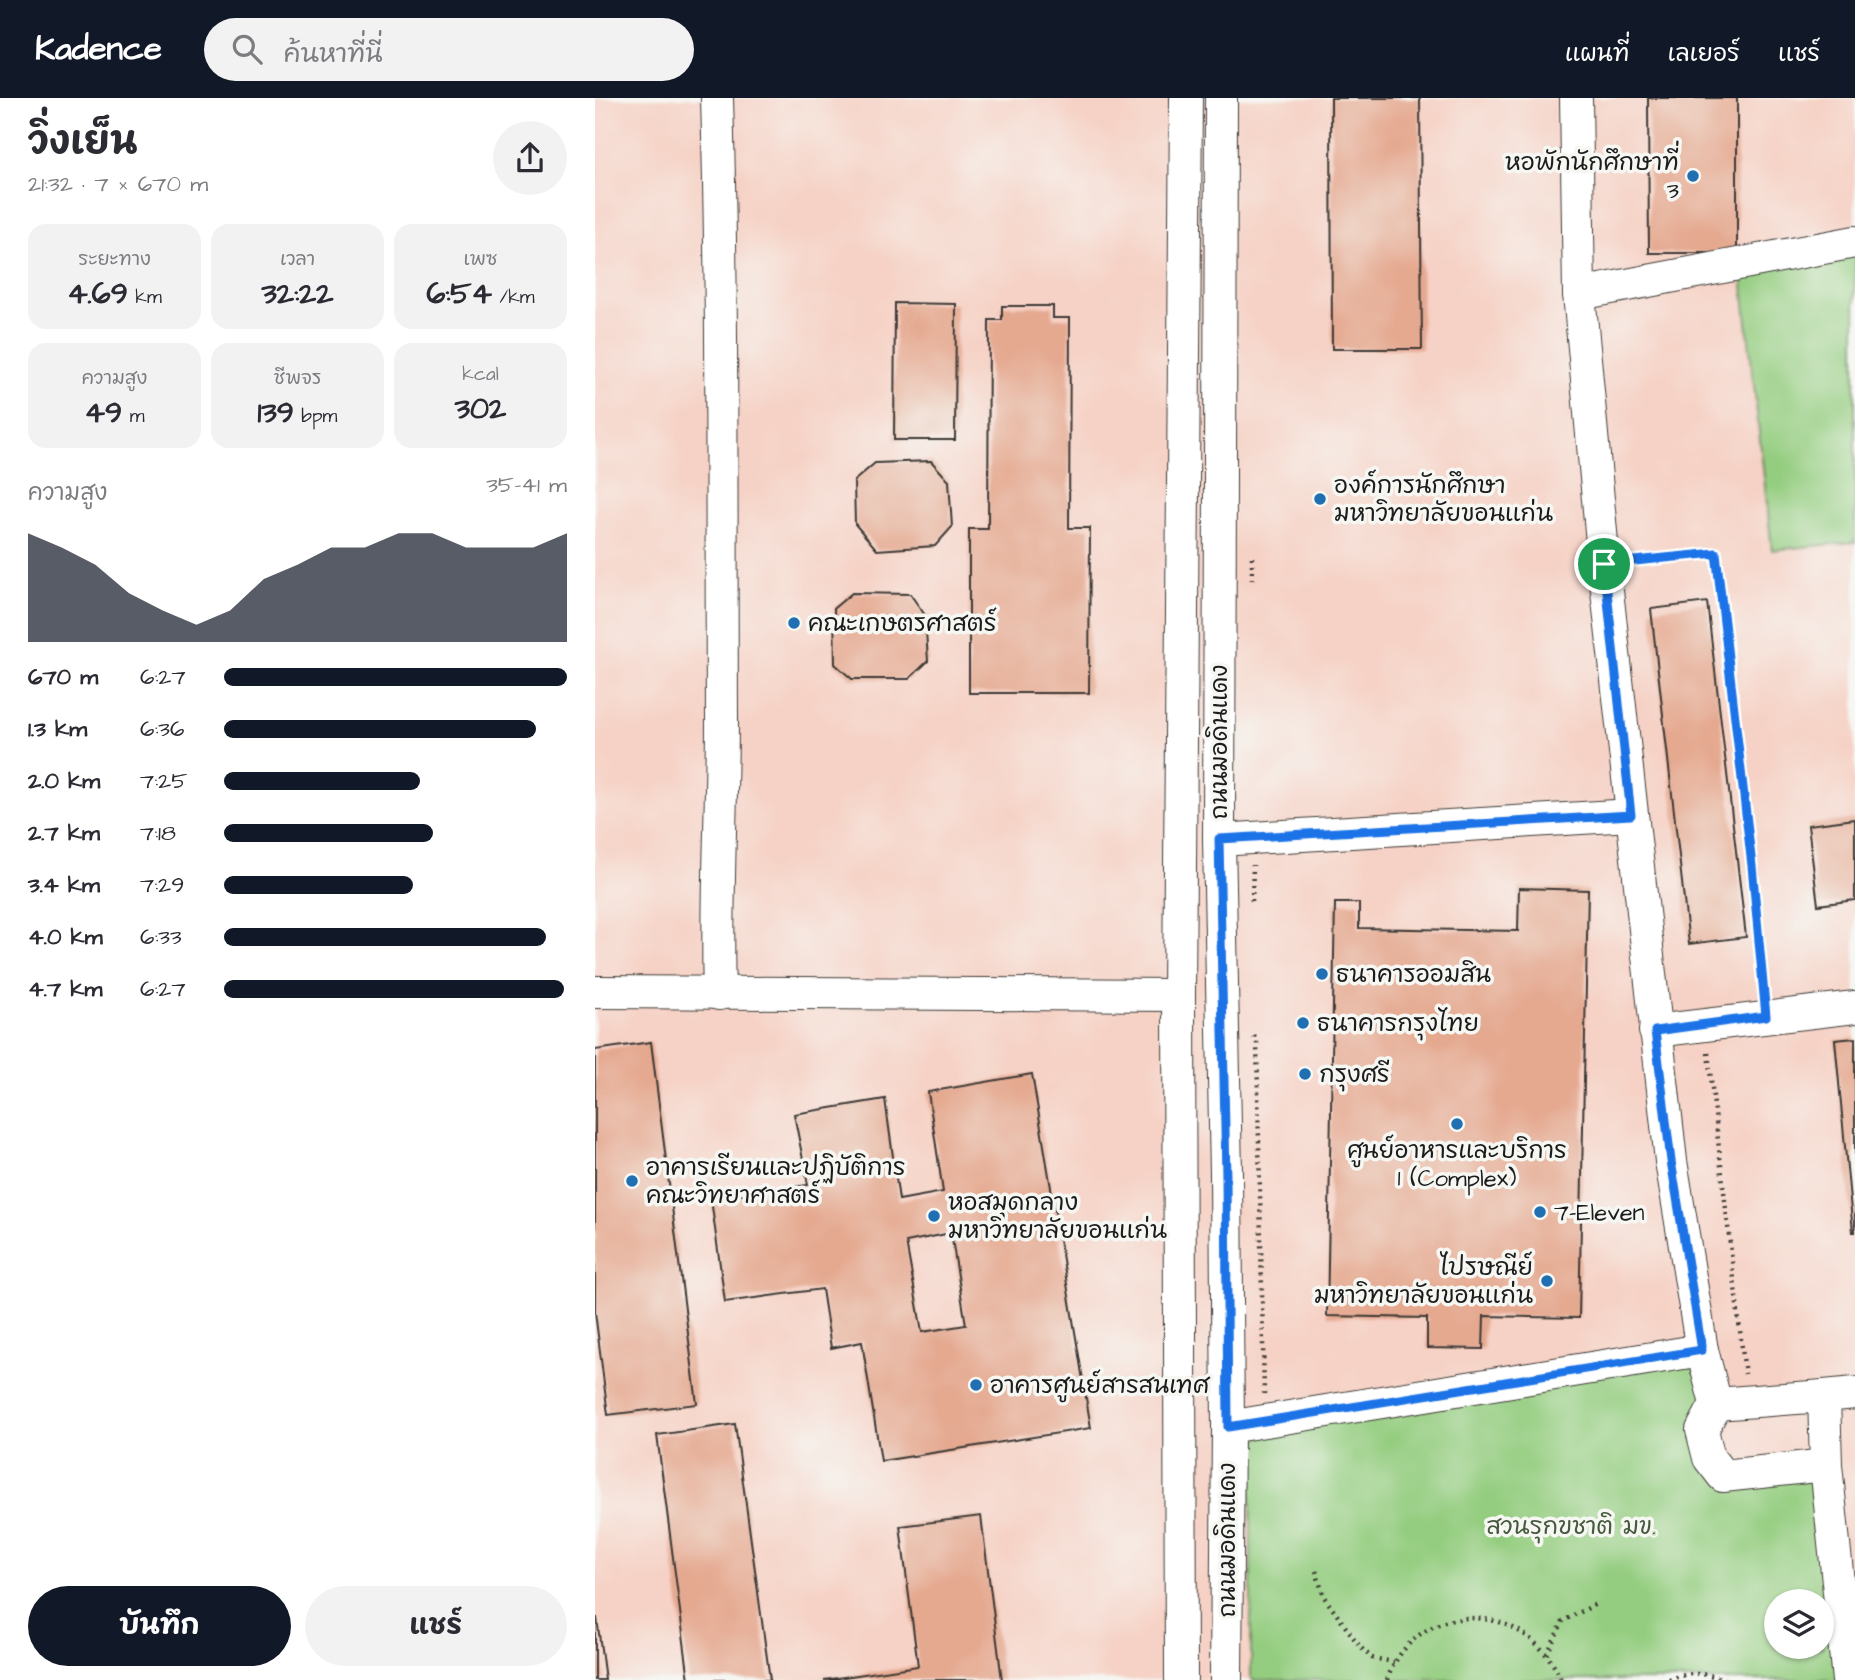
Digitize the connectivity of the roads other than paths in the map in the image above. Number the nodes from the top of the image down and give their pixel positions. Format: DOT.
graph roads {
  1 [pos="717,98"];
  2 [pos="1186,98"];
  3 [pos="1221,98"];
  4 [pos="1576,98"];
  5 [pos="1855,242"];
  6 [pos="1579,294"];
  7 [pos="1183,561"];
  8 [pos="1220,563"];
  9 [pos="1631,815"];
  10 [pos="1219,839"];
  11 [pos="595,992"];
  12 [pos="719,994"];
  13 [pos="1179,995"];
  14 [pos="1855,1007"];
  15 [pos="1655,1031"];
  16 [pos="1702,1350"];
  17 [pos="1840,1395"];
  18 [pos="1716,1404"];
  19 [pos="1228,1427"];
  20 [pos="1826,1465"];
  21 [pos="1181,1680"];
  22 [pos="1226,1680"];
  23 [pos="1848,1680"];
  1 -- 12 [label="street"];
  2 -- 7 [label="street, ถนนมอดินแดง"];
  3 -- 8 [label="street, ถนนมอดินแดง"];
  4 -- 6 [label="street"];
  5 -- 6 [label="street"];
  6 -- 9 [label="street"];
  7 -- 8 [label="street"];
  7 -- 13 [label="street, ถนนมอดินแดง"];
  8 -- 10 [label="street, ถนนมอดินแดง"];
  9 -- 10 [label="street"];
  9 -- 15 [label="street"];
  10 -- 19 [label="street, ถนนมอดินแดง"];
  11 -- 12 [label="street"];
  12 -- 13 [label="street"];
  13 -- 21 [label="street, ถนนมอดินแดง"];
  14 -- 15 [label="street"];
  15 -- 16 [label="street"];
  16 -- 18 [label="street"];
  16 -- 19 [label="street"];
  17 -- 18 [label="street"];
  17 -- 20 [label="street"];
  18 -- 20 [label="street"];
  19 -- 22 [label="street, ถนนมอดินแดง"];
  20 -- 23 [label="street"];
}
